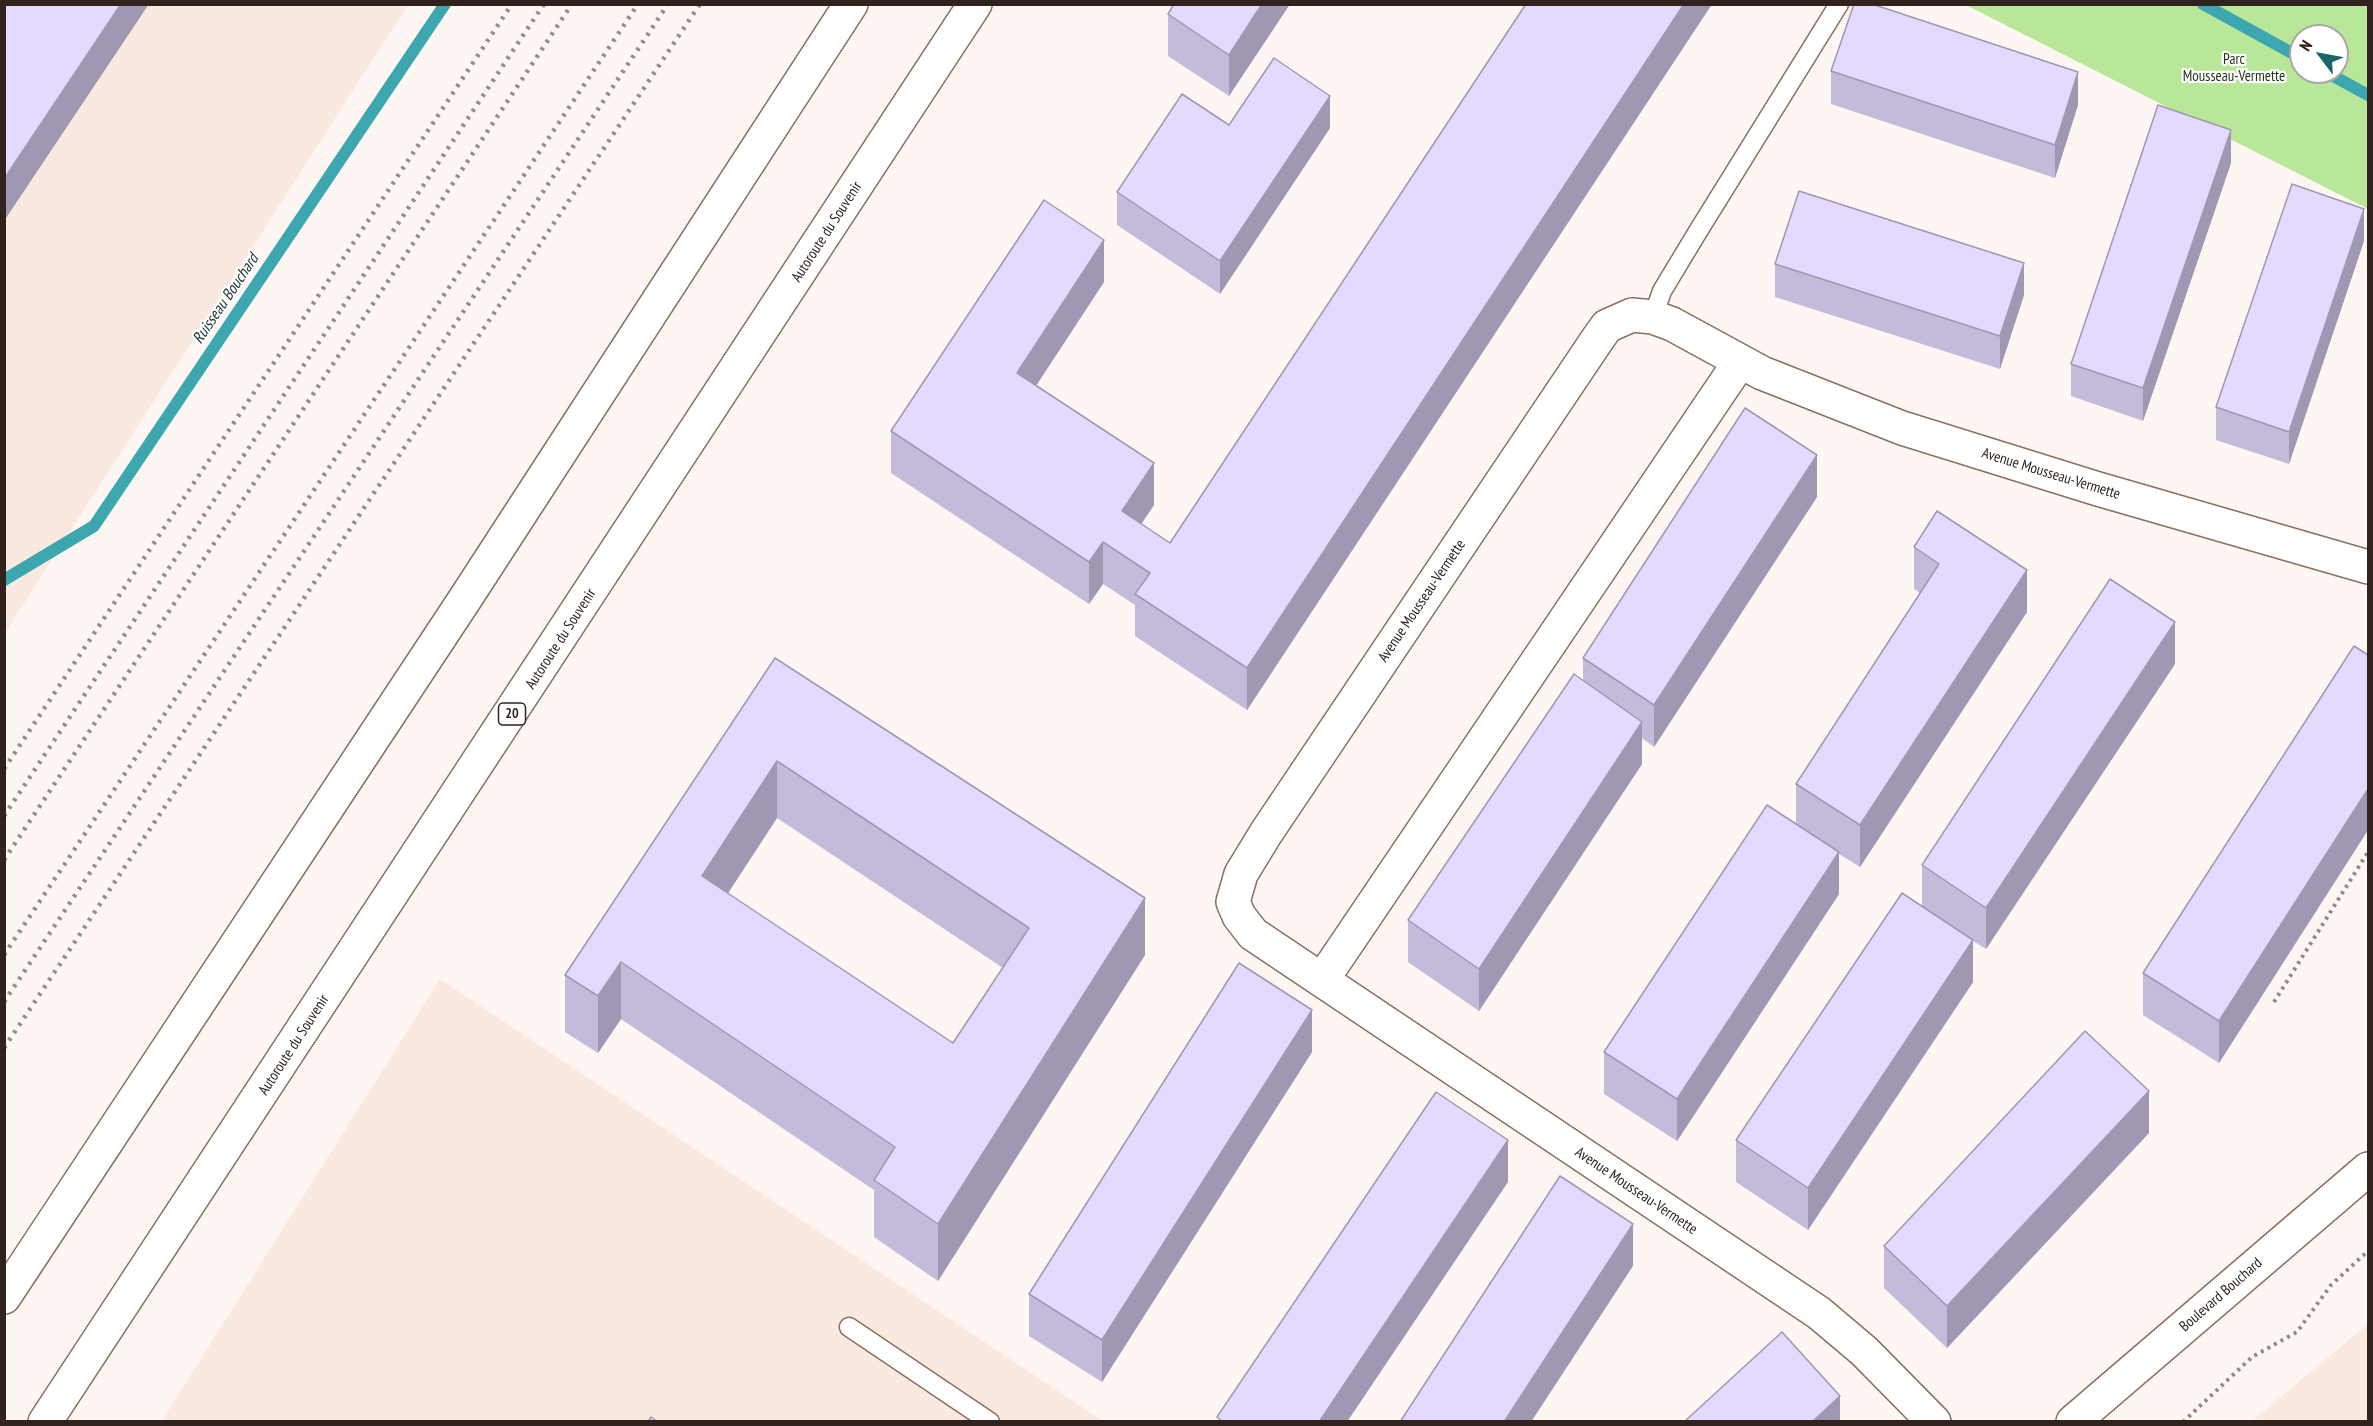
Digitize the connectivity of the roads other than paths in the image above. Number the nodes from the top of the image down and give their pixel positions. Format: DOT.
graph roads {
  1 [pos="851,4"];
  2 [pos="975,4"];
  3 [pos="1839,4"];
  4 [pos="1653,317"];
  5 [pos="1739,363"];
  6 [pos="2368,567"];
  7 [pos="1322,980"];
  8 [pos="2368,1169"];
  9 [pos="4,1297"];
  10 [pos="849,1328"];
  11 [pos="45,1422"];
  12 [pos="990,1422"];
  13 [pos="1934,1422"];
  14 [pos="2073,1422"];
  1 -- 9 [label="main road"];
  2 -- 11 [label="main road, Autoroute du Souvenir / 20"];
  3 -- 4 [label="lane"];
  4 -- 5 [label="main road, Avenue Mousseau-Vermette"];
  4 -- 7 [label="main road, Avenue Mousseau-Vermette"];
  5 -- 6 [label="main road, Avenue Mousseau-Vermette"];
  5 -- 7 [label="main road"];
  7 -- 13 [label="main road, Avenue Mousseau-Vermette"];
  8 -- 14 [label="main road, Boulevard Bouchard"];
  10 -- 12 [label="lane"];
}
